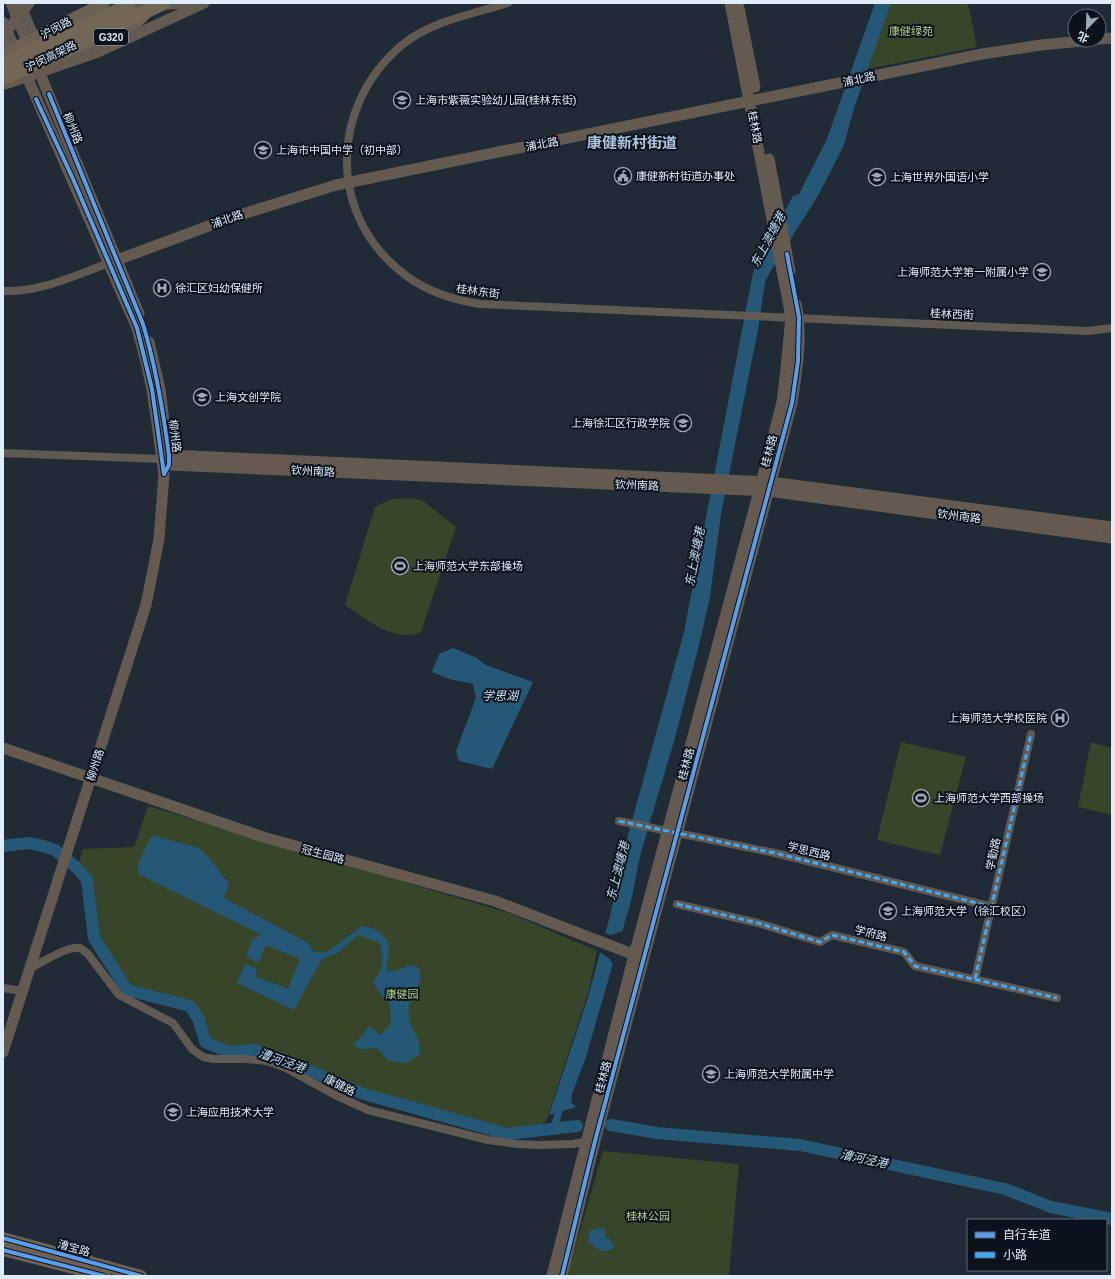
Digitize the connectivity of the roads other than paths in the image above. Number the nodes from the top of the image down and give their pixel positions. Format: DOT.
graph roads {
  1 [pos="11,3"];
  2 [pos="29,3"];
  3 [pos="104,3"];
  4 [pos="134,3"];
  5 [pos="139,3"];
  6 [pos="164,3"];
  7 [pos="170,3"];
  8 [pos="183,3"];
  9 [pos="204,3"];
  10 [pos="508,3"];
  11 [pos="730,3"];
  12 [pos="738,3"];
  13 [pos="23,6"];
  14 [pos="3,22"];
  15 [pos="3,33"];
  16 [pos="32,41"];
  17 [pos="1067,43"];
  18 [pos="9,56"];
  19 [pos="41,63"];
  20 [pos="3,73"];
  21 [pos="23,78"];
  22 [pos="3,79"];
  23 [pos="3,86"];
  24 [pos="754,100"];
  25 [pos="348,182"];
  26 [pos="784,259"];
  27 [pos="113,262"];
  28 [pos="3,290"];
  29 [pos="795,317"];
  30 [pos="1112,328"];
  31 [pos="3,453"];
  32 [pos="166,463"];
  33 [pos="765,486"];
  34 [pos="1112,527"];
  35 [pos="1112,538"];
  36 [pos="1031,734"];
  37 [pos="3,748"];
  38 [pos="91,778"];
  39 [pos="623,822"];
  40 [pos="672,832"];
  41 [pos="677,904"];
  42 [pos="993,907"];
  43 [pos="639,957"];
  44 [pos="30,968"];
  45 [pos="976,979"];
  46 [pos="3,988"];
  47 [pos="22,991"];
  48 [pos="1057,998"];
  49 [pos="3,1052"];
  50 [pos="590,1141"];
  51 [pos="3,1238"];
  52 [pos="3,1250"];
  53 [pos="104,1276"];
  54 [pos="141,1276"];
  55 [pos="552,1276"];
  56 [pos="562,1276"];
  1 -- 16 [label="street, 柳州路"];
  2 -- 13 [label="street, bridge"];
  3 -- 16 [label="main road, 沪闵路"];
  4 -- 18 [label="highway, 沪闵高架路, bridge"];
  5 -- 8 [label="street, bridge"];
  6 -- 22 [label="highway, 沪闵高架路, bridge"];
  7 -- 19 [label="main road"];
  9 -- 23 [label="street, bridge"];
  10 -- 25 [label="street, 桂林东街"];
  11 -- 24 [label="street, 桂林路"];
  12 -- 24 [label="street, 桂林路"];
  13 -- 15 [label="street, bridge"];
  13 -- 16 [label="street"];
  14 -- 18 [label="street, 柳州路"];
  16 -- 18 [label="main road, 沪闵路"];
  16 -- 19 [label="street, 柳州路"];
  17 -- 24 [label="street, 浦北路"];
  18 -- 19 [label="main road"];
  18 -- 20 [label="main road"];
  18 -- 21 [label="street, 柳州路"];
  19 -- 21 [label="main road"];
  19 -- 27 [label="street, 柳州路"];
  21 -- 23 [label="main road"];
  21 -- 27 [label="street, 柳州路"];
  24 -- 25 [label="street, 浦北路"];
  24 -- 26 [label="street, 桂林路"];
  24 -- 26 [label="street, 桂林路"];
  25 -- 27 [label="street, 浦北路"];
  25 -- 29 [label="street, 桂林东街"];
  26 -- 29 [label="street, 桂林路"];
  27 -- 28 [label="street, 浦北路"];
  27 -- 32 [label="street, 柳州路"];
  29 -- 30 [label="street, 桂林西街"];
  29 -- 33 [label="street, 桂林路"];
  31 -- 32 [label="street, 钦州南路"];
  32 -- 33 [label="street, 钦州南路"];
  32 -- 38 [label="street, 柳州路"];
  33 -- 34 [label="street, 钦州南路"];
  33 -- 35 [label="street, 钦州南路"];
  33 -- 40 [label="street, 桂林路"];
  36 -- 42 [label="street, 学勤路"];
  37 -- 38 [label="street, 冠生园路"];
  38 -- 43 [label="street, 冠生园路"];
  38 -- 44 [label="street, 柳州路"];
  39 -- 40 [label="street, 学思西路"];
  40 -- 42 [label="street, 学思西路"];
  40 -- 43 [label="street, 桂林路"];
  41 -- 45 [label="street, 学府路"];
  42 -- 45 [label="street, 学勤路"];
  43 -- 50 [label="street, 桂林路"];
  44 -- 47 [label="street, 柳州路"];
  44 -- 50 [label="street, 康健路"];
  45 -- 48 [label="street, 学府路"];
  46 -- 47 [label="street"];
  47 -- 49 [label="street, 柳州路"];
  50 -- 55 [label="street, 桂林路"];
  50 -- 56 [label="street, 桂林路"];
  51 -- 54 [label="main road, 漕宝路"];
  52 -- 53 [label="main road, 漕宝路"];
}
